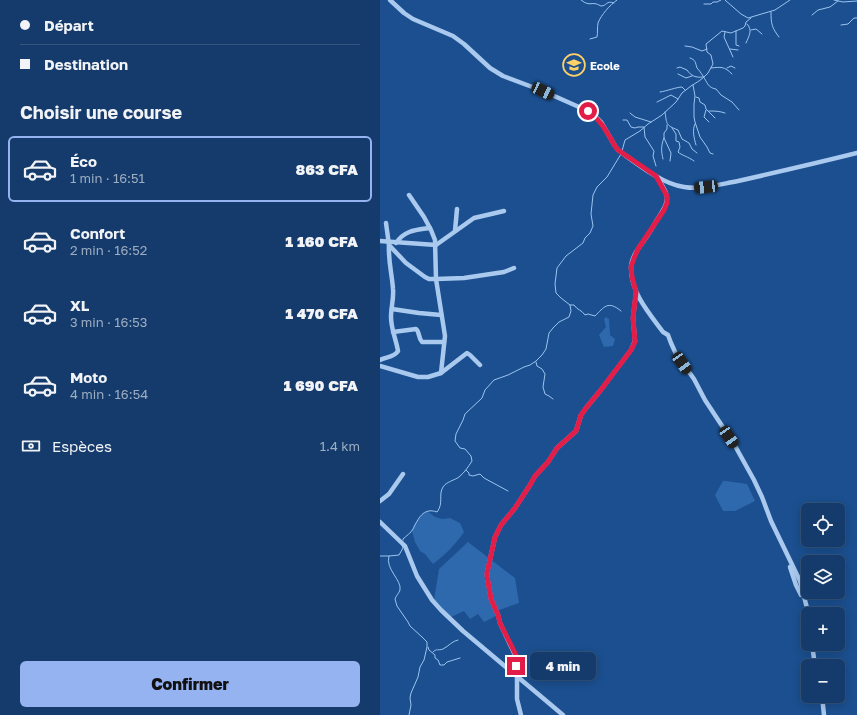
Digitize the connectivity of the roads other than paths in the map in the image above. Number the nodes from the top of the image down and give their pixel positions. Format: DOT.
graph roads {
  1 [pos="390,0"];
  2 [pos="857,153"];
  3 [pos="656,176"];
  4 [pos="409,195"];
  5 [pos="457,209"];
  6 [pos="504,211"];
  7 [pos="386,223"];
  8 [pos="430,228"];
  9 [pos="455,232"];
  10 [pos="380,242"];
  11 [pos="396,243"];
  12 [pos="389,244"];
  13 [pos="436,245"];
  14 [pos="514,268"];
  15 [pos="436,280"];
  16 [pos="636,292"];
  17 [pos="392,308"];
  18 [pos="441,314"];
  19 [pos="393,332"];
  20 [pos="444,342"];
  21 [pos="380,360"];
  22 [pos="480,365"];
  23 [pos="380,366"];
  24 [pos="441,373"];
  25 [pos="403,474"];
  26 [pos="380,500"];
  27 [pos="380,522"];
  28 [pos="806,607"];
  29 [pos="517,676"];
  30 [pos="823,703"];
  31 [pos="521,715"];
  32 [pos="563,715"];
  33 [pos="824,715"];
  1 -- 3 [label="street"];
  2 -- 3 [label="street"];
  3 -- 16 [label="street"];
  4 -- 8 [label="street"];
  5 -- 9 [label="street"];
  6 -- 9 [label="street"];
  7 -- 12 [label="street"];
  8 -- 11 [label="street"];
  8 -- 13 [label="street"];
  9 -- 13 [label="street"];
  10 -- 12 [label="street"];
  11 -- 12 [label="street"];
  11 -- 13 [label="street"];
  12 -- 15 [label="street"];
  12 -- 17 [label="street"];
  13 -- 15 [label="street"];
  14 -- 15 [label="street"];
  15 -- 18 [label="street"];
  16 -- 28 [label="street"];
  16 -- 29 [label="street"];
  17 -- 18 [label="street"];
  17 -- 19 [label="street"];
  18 -- 20 [label="street"];
  19 -- 20 [label="street"];
  19 -- 21 [label="street"];
  20 -- 24 [label="street"];
  22 -- 24 [label="street"];
  23 -- 24 [label="street"];
  25 -- 26 [label="street"];
  27 -- 29 [label="street"];
  29 -- 31 [label="street"];
  29 -- 32 [label="street"];
  30 -- 33 [label="street"];
}
